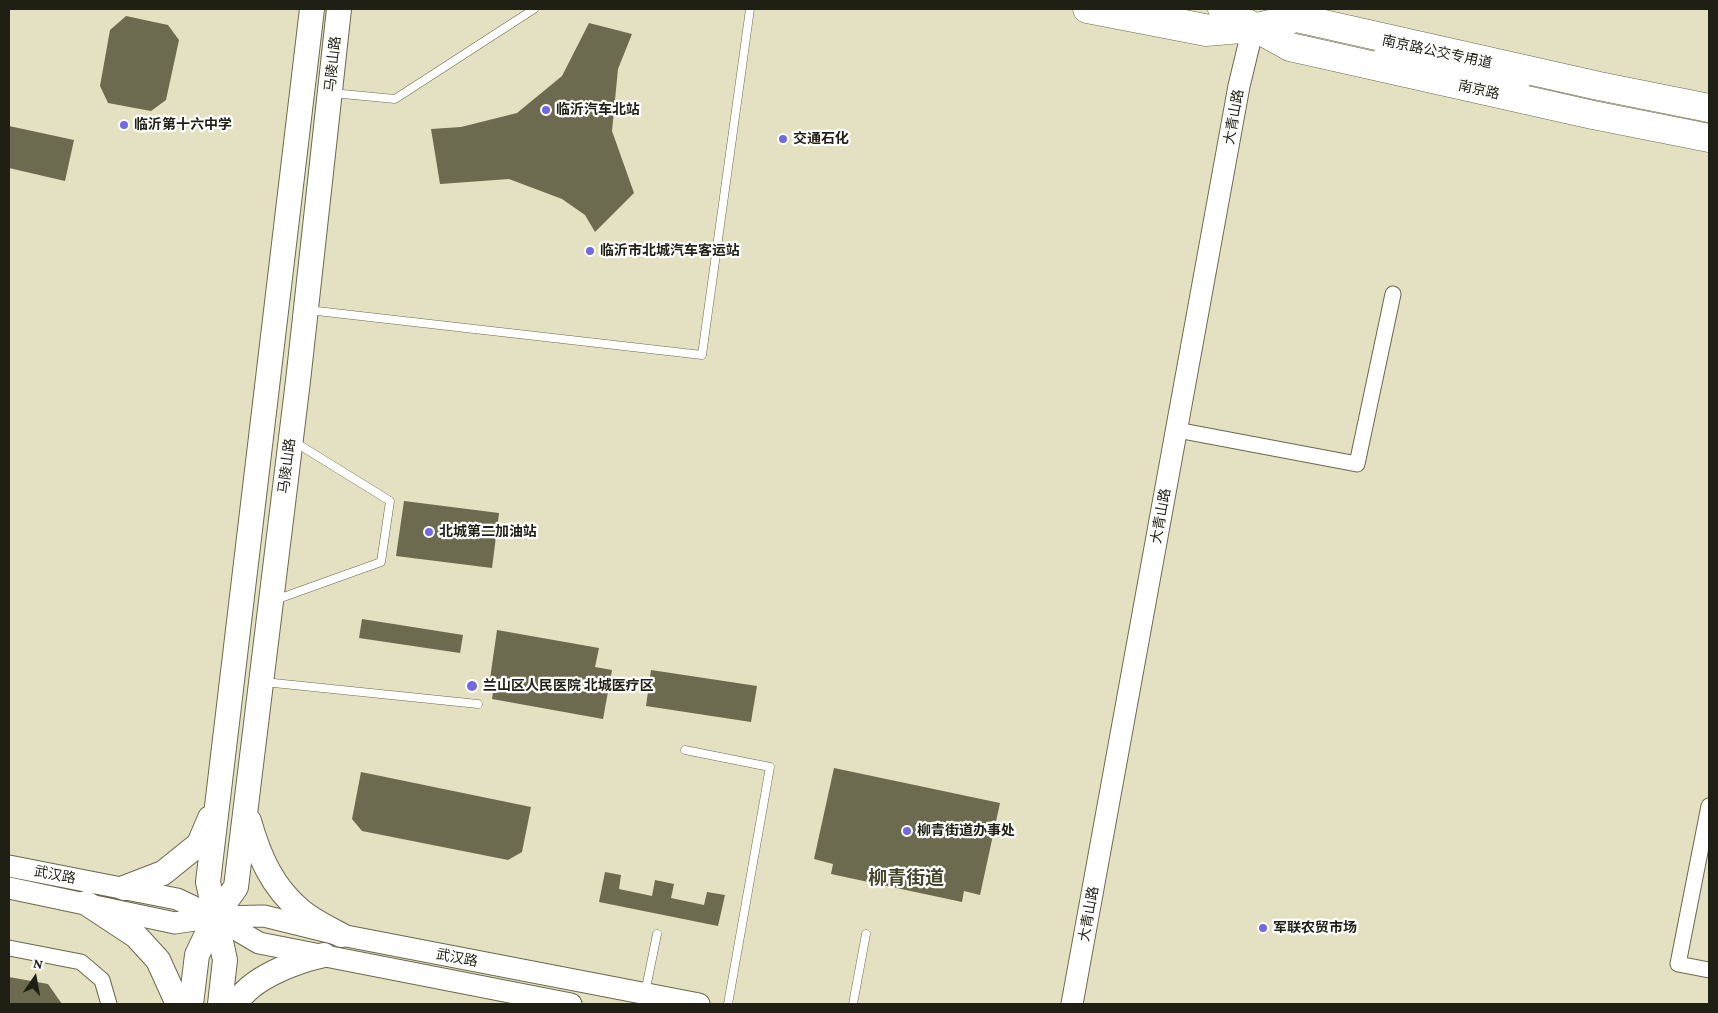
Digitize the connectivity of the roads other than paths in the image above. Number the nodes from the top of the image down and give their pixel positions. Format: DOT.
graph roads {
  1 [pos="312,9"];
  2 [pos="339,9"];
  3 [pos="534,9"];
  4 [pos="750,9"];
  5 [pos="1087,9"];
  6 [pos="1160,9"];
  7 [pos="1222,17"];
  8 [pos="1252,28"];
  9 [pos="1285,34"];
  10 [pos="1370,51"];
  11 [pos="1535,86"];
  12 [pos="330,93"];
  13 [pos="1709,108"];
  14 [pos="1709,138"];
  15 [pos="1393,294"];
  16 [pos="306,310"];
  17 [pos="1177,430"];
  18 [pos="290,440"];
  19 [pos="271,602"];
  20 [pos="261,682"];
  21 [pos="478,704"];
  22 [pos="685,750"];
  23 [pos="218,801"];
  24 [pos="1709,806"];
  25 [pos="246,810"];
  26 [pos="9,866"];
  27 [pos="9,888"];
  28 [pos="124,888"];
  29 [pos="86,903"];
  30 [pos="215,917"];
  31 [pos="657,934"];
  32 [pos="866,934"];
  33 [pos="342,935"];
  34 [pos="9,948"];
  35 [pos="324,955"];
  36 [pos="1709,970"];
  37 [pos="645,994"];
  38 [pos="110,1004"];
  39 [pos="178,1004"];
  40 [pos="191,1004"];
  41 [pos="220,1004"];
  42 [pos="236,1004"];
  43 [pos="571,1004"];
  44 [pos="699,1004"];
  45 [pos="728,1004"];
  46 [pos="853,1004"];
  47 [pos="1072,1004"];
  1 -- 23 [label="main road, 马陵山路"];
  2 -- 12 [label="main road, 马陵山路"];
  3 -- 12 [label="lane"];
  4 -- 16 [label="lane"];
  5 -- 8 [label="highway"];
  6 -- 7 [label="lane"];
  7 -- 8 [label="highway, 南京路"];
  8 -- 9 [label="lane"];
  8 -- 13 [label="highway"];
  8 -- 14 [label="highway, 南京路"];
  8 -- 17 [label="main road, 大青山路"];
  10 -- 11 [label="lane, 南京路公交专用道"];
  12 -- 16 [label="main road, 马陵山路"];
  15 -- 17 [label="street"];
  16 -- 18 [label="main road, 马陵山路"];
  17 -- 47 [label="main road, 大青山路"];
  18 -- 19 [label="main road, 马陵山路"];
  18 -- 19 [label="lane"];
  19 -- 20 [label="main road, 马陵山路"];
  20 -- 21 [label="lane"];
  20 -- 25 [label="main road, 马陵山路"];
  22 -- 45 [label="lane"];
  23 -- 28 [label="main road"];
  23 -- 30 [label="main road, 马陵山路"];
  24 -- 36 [label="street"];
  25 -- 30 [label="main road, 马陵山路"];
  25 -- 33 [label="main road"];
  26 -- 28 [label="main road, 武汉路"];
  27 -- 29 [label="main road, 武汉路"];
  28 -- 30 [label="main road, 武汉路"];
  29 -- 30 [label="main road, 武汉路"];
  29 -- 39 [label="main road"];
  30 -- 33 [label="main road, 武汉路"];
  30 -- 35 [label="main road, 武汉路"];
  30 -- 40 [label="main road, 马陵山路"];
  30 -- 41 [label="main road, 马陵山路"];
  31 -- 37 [label="lane"];
  32 -- 46 [label="lane"];
  33 -- 37 [label="main road, 武汉路"];
  34 -- 38 [label="street"];
  35 -- 42 [label="main road"];
  35 -- 43 [label="main road, 武汉路"];
  37 -- 44 [label="main road, 武汉路"];
}
